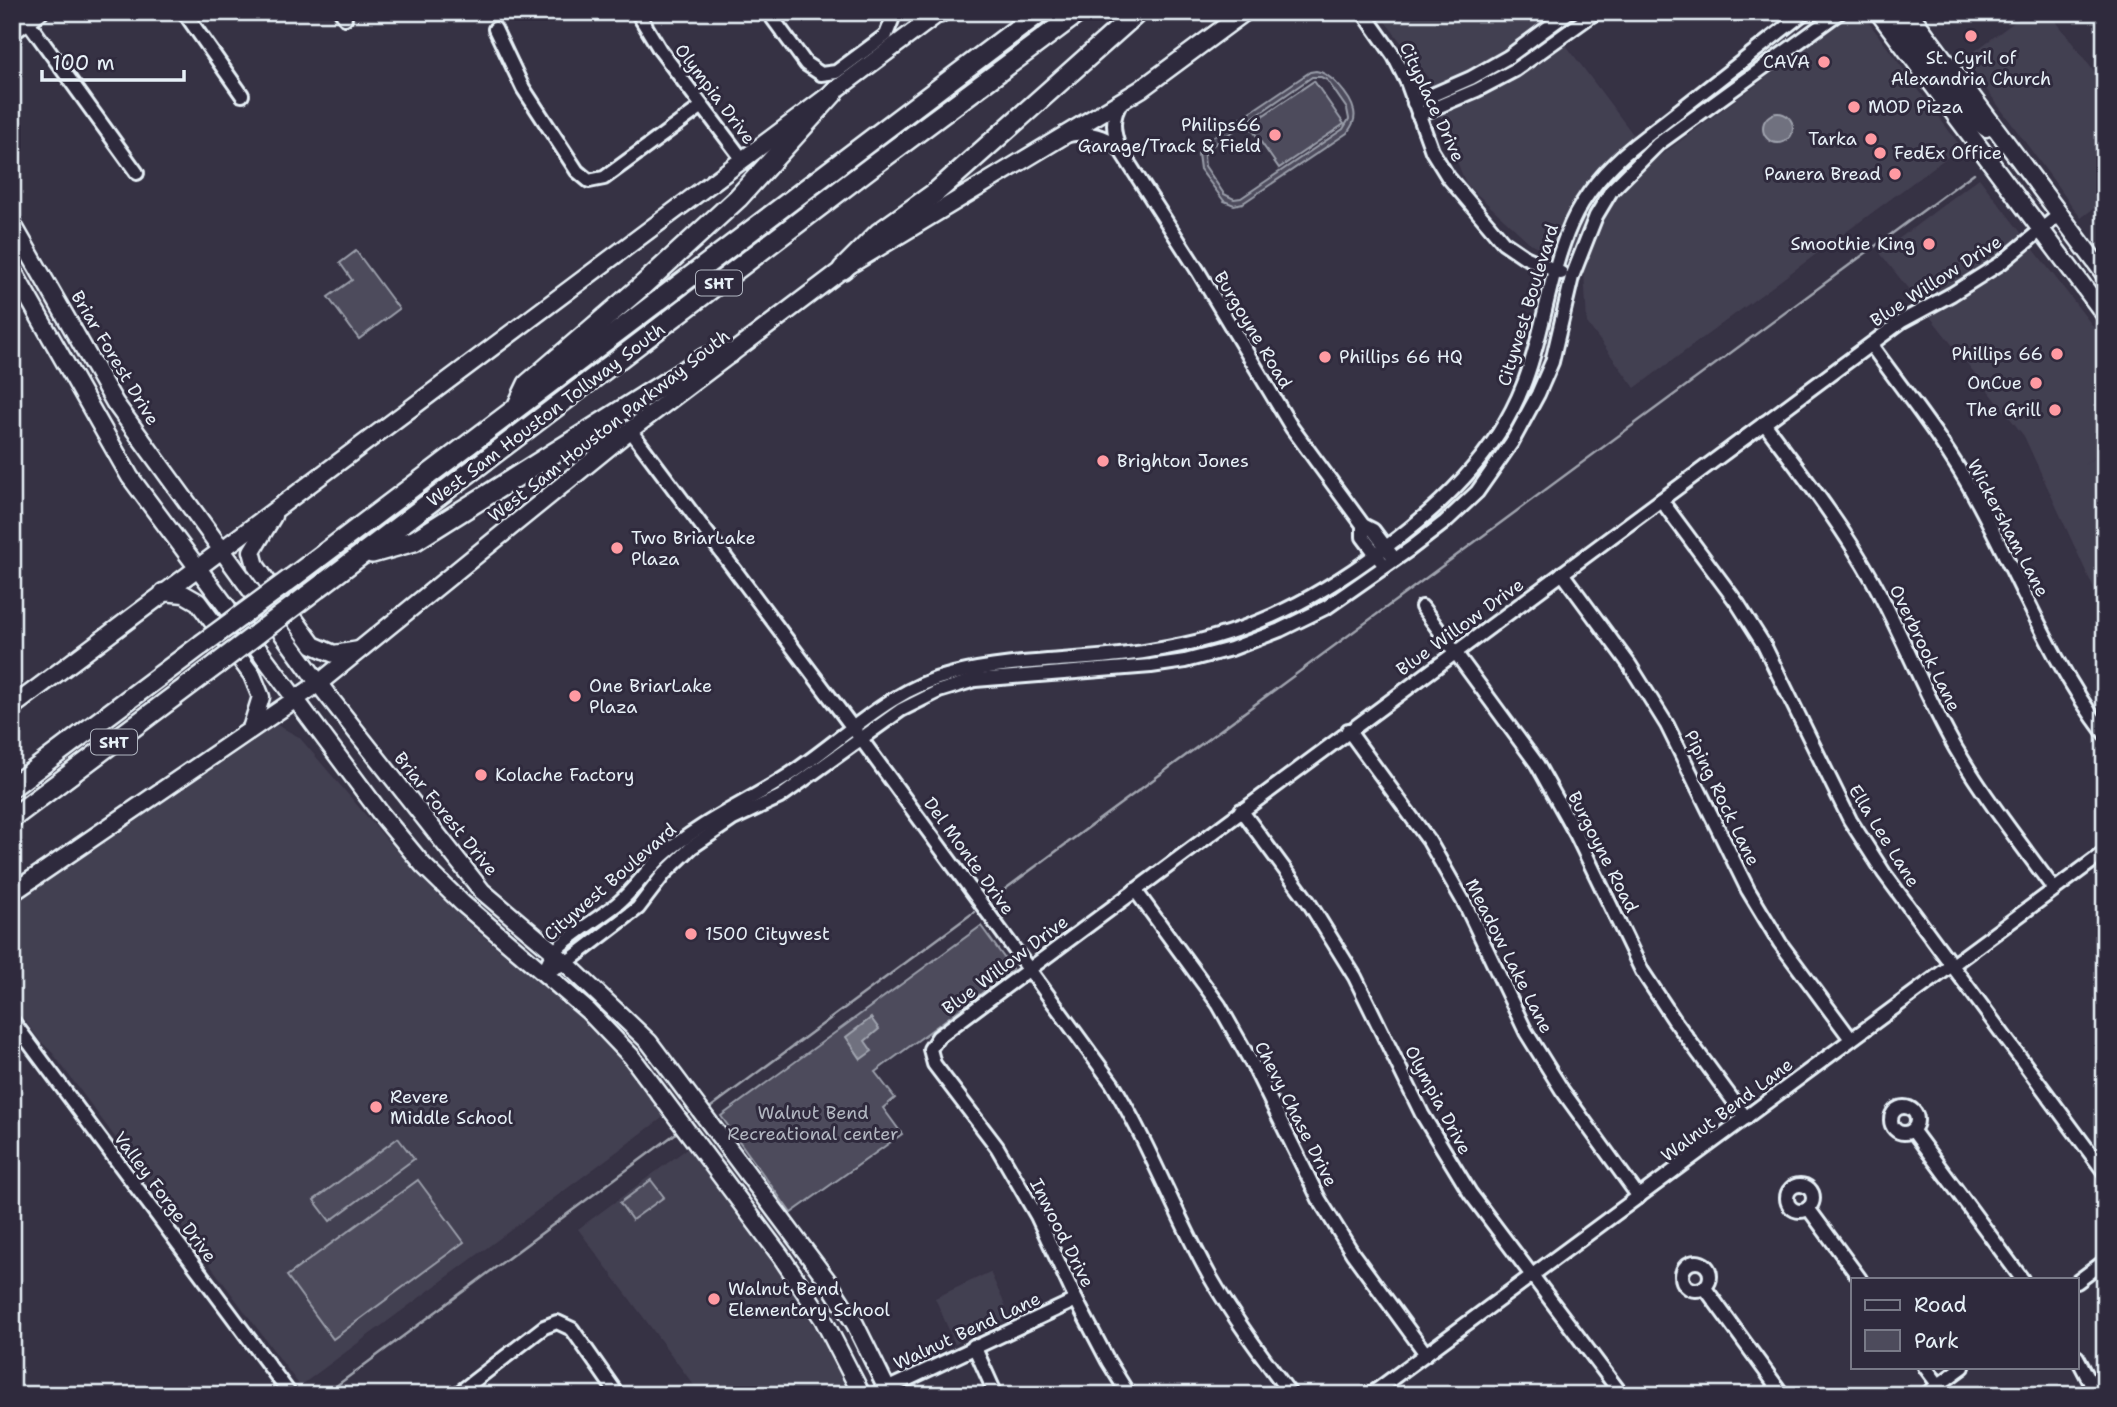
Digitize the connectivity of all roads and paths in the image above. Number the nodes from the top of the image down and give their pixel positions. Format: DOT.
graph roads {
  1 [pos="42,12"];
  2 [pos="184,12"];
  3 [pos="637,12"];
  4 [pos="768,12"];
  5 [pos="889,12"];
  6 [pos="940,12"];
  7 [pos="1040,12"];
  8 [pos="1079,12"];
  9 [pos="1138,12"];
  10 [pos="1245,12"];
  11 [pos="1363,12"];
  12 [pos="1569,12"];
  13 [pos="1596,12"];
  14 [pos="1805,12"];
  15 [pos="1840,12"];
  16 [pos="1878,12"];
  17 [pos="1893,12"];
  18 [pos="1909,12"];
  19 [pos="25,17"];
  20 [pos="495,29"];
  21 [pos="1546,30"];
  22 [pos="12,34"];
  23 [pos="1556,43"];
  24 [pos="834,92"];
  25 [pos="242,95"];
  26 [pos="1121,102"];
  27 [pos="701,107"];
  28 [pos="1416,109"];
  29 [pos="1059,140"];
  30 [pos="1119,148"];
  31 [pos="2009,148"];
  32 [pos="743,160"];
  33 [pos="137,173"];
  34 [pos="2060,214"];
  35 [pos="2040,230"];
  36 [pos="14,231"];
  37 [pos="843,269"];
  38 [pos="12,270"];
  39 [pos="1556,271"];
  40 [pos="2105,275"];
  41 [pos="1572,277"];
  42 [pos="2102,310"];
  43 [pos="1871,345"];
  44 [pos="730,353"];
  45 [pos="516,409"];
  46 [pos="1764,423"];
  47 [pos="630,430"];
  48 [pos="1661,500"];
  49 [pos="276,511"];
  50 [pos="223,549"];
  51 [pos="1381,551"];
  52 [pos="361,556"];
  53 [pos="1390,563"];
  54 [pos="198,568"];
  55 [pos="1562,573"];
  56 [pos="163,592"];
  57 [pos="1422,607"];
  58 [pos="362,649"];
  59 [pos="1455,652"];
  60 [pos="319,683"];
  61 [pos="296,700"];
  62 [pos="12,707"];
  63 [pos="853,728"];
  64 [pos="251,729"];
  65 [pos="1348,730"];
  66 [pos="2105,734"];
  67 [pos="861,740"];
  68 [pos="12,787"];
  69 [pos="404,792"];
  70 [pos="1241,810"];
  71 [pos="381,814"];
  72 [pos="12,818"];
  73 [pos="2105,852"];
  74 [pos="2054,889"];
  75 [pos="1135,890"];
  76 [pos="12,893"];
  77 [pos="560,957"];
  78 [pos="1951,965"];
  79 [pos="1030,969"];
  80 [pos="543,973"];
  81 [pos="12,1020"];
  82 [pos="1851,1039"];
  83 [pos="649,1042"];
  84 [pos="631,1056"];
  85 [pos="955,1092"];
  86 [pos="1746,1118"];
  87 [pos="1913,1131"];
  88 [pos="732,1153"];
  89 [pos="715,1167"];
  90 [pos="2105,1172"];
  91 [pos="1639,1197"];
  92 [pos="1808,1208"];
  93 [pos="2105,1261"];
  94 [pos="1531,1275"];
  95 [pos="1859,1278"];
  96 [pos="2021,1278"];
  97 [pos="2078,1281"];
  98 [pos="1704,1287"];
  99 [pos="1076,1300"];
  100 [pos="974,1346"];
  101 [pos="1426,1354"];
  102 [pos="2078,1359"];
  103 [pos="1926,1368"];
  104 [pos="1962,1368"];
  105 [pos="1942,1390"];
  106 [pos="884,1393"];
  107 [pos="290,1394"];
  108 [pos="456,1395"];
  109 [pos="618,1395"];
  110 [pos="862,1395"];
  111 [pos="996,1395"];
  112 [pos="1129,1395"];
  113 [pos="1291,1395"];
  114 [pos="1370,1395"];
  115 [pos="1622,1395"];
  116 [pos="1783,1395"];
  117 [pos="1925,1395"];
  118 [pos="2098,1395"];
  1 -- 19 [label="street"];
  2 -- 25 [label="street"];
  3 -- 27 [label="street, Olympia Drive"];
  4 -- 5 [label="street"];
  6 -- 24 [label="main road"];
  7 -- 45 [label="highway, West Sam Houston Tollway South / SHT"];
  8 -- 52 [label="highway, West Sam Houston Tollway South / SHT"];
  9 -- 37 [label="highway"];
  10 -- 26 [label="main road, West Sam Houston Parkway South"];
  11 -- 28 [label="street, Cityplace Drive"];
  12 -- 21 [label="street"];
  13 -- 23 [label="street"];
  14 -- 39 [label="street, Citywest Boulevard"];
  15 -- 41 [label="street, Citywest Boulevard"];
  16 -- 35 [label="main road"];
  17 -- 31 [label="main road"];
  18 -- 31 [label="main road"];
  19 -- 22 [label="street"];
  19 -- 33 [label="street"];
  20 -- 27 [label="street"];
  21 -- 23 [label="street"];
  21 -- 28 [label="street"];
  23 -- 28 [label="street"];
  24 -- 32 [label="main road"];
  24 -- 45 [label="highway"];
  26 -- 29 [label="main road, West Sam Houston Parkway South"];
  26 -- 30 [label="street, Burgoyne Road"];
  27 -- 32 [label="street, Olympia Drive"];
  28 -- 39 [label="street, Cityplace Drive"];
  29 -- 30 [label="street"];
  29 -- 37 [label="main road, West Sam Houston Parkway South"];
  30 -- 51 [label="street, Burgoyne Road"];
  31 -- 34 [label="main road"];
  32 -- 49 [label="main road"];
  34 -- 35 [label="street, Blue Willow Drive"];
  34 -- 40 [label="main road"];
  35 -- 42 [label="main road"];
  35 -- 43 [label="street, Blue Willow Drive"];
  36 -- 50 [label="main road, Briar Forest Drive"];
  37 -- 44 [label="main road, West Sam Houston Parkway South"];
  38 -- 54 [label="main road"];
  39 -- 41 [label="street, Cityplace Drive"];
  39 -- 51 [label="street, Citywest Boulevard"];
  41 -- 53 [label="street, Citywest Boulevard"];
  43 -- 46 [label="street, Blue Willow Drive"];
  43 -- 66 [label="street, Wickersham Lane"];
  44 -- 47 [label="main road, West Sam Houston Parkway South"];
  44 -- 52 [label="highway"];
  45 -- 68 [label="highway, West Sam Houston Tollway South / SHT, bridge"];
  46 -- 48 [label="street, Blue Willow Drive"];
  46 -- 74 [label="street, Overbrook Lane"];
  47 -- 58 [label="main road, West Sam Houston Parkway South"];
  47 -- 63 [label="street, Del Monte Drive"];
  48 -- 55 [label="street, Blue Willow Drive"];
  48 -- 78 [label="street, Ella Lee Lane"];
  49 -- 50 [label="main road"];
  49 -- 58 [label="main road"];
  50 -- 54 [label="main road"];
  50 -- 60 [label="main road, Briar Forest Drive"];
  51 -- 53 [label="street, Burgoyne Road"];
  51 -- 63 [label="street, Citywest Boulevard"];
  52 -- 72 [label="highway, West Sam Houston Tollway South / SHT, bridge"];
  53 -- 67 [label="street, Citywest Boulevard"];
  54 -- 56 [label="main road"];
  54 -- 61 [label="main road"];
  55 -- 59 [label="street, Blue Willow Drive"];
  55 -- 82 [label="street, Piping Rock Lane"];
  56 -- 62 [label="main road"];
  56 -- 64 [label="main road"];
  57 -- 59 [label="street, Burgoyne Road"];
  58 -- 60 [label="main road, West Sam Houston Parkway South"];
  59 -- 65 [label="street, Blue Willow Drive"];
  59 -- 86 [label="street, Burgoyne Road"];
  60 -- 61 [label="main road, West Sam Houston Parkway South"];
  60 -- 69 [label="main road, Briar Forest Drive"];
  61 -- 64 [label="main road, West Sam Houston Parkway South"];
  61 -- 71 [label="main road"];
  63 -- 67 [label="street, Del Monte Drive"];
  63 -- 77 [label="street, Citywest Boulevard"];
  64 -- 76 [label="main road, West Sam Houston Parkway South"];
  65 -- 70 [label="street, Blue Willow Drive"];
  65 -- 91 [label="street, Meadow Lake Lane"];
  67 -- 77 [label="street, Citywest Boulevard"];
  67 -- 79 [label="street, Del Monte Drive"];
  69 -- 71 [label="main road"];
  69 -- 77 [label="main road, Briar Forest Drive"];
  70 -- 75 [label="street, Blue Willow Drive"];
  70 -- 94 [label="street, Olympia Drive"];
  71 -- 80 [label="main road"];
  73 -- 74 [label="street, Walnut Bend Lane"];
  74 -- 78 [label="street, Walnut Bend Lane"];
  75 -- 79 [label="street, Blue Willow Drive"];
  75 -- 101 [label="street, Chevy Chase Drive"];
  77 -- 80 [label="street, Citywest Boulevard"];
  77 -- 83 [label="main road, Briar Forest Drive"];
  78 -- 82 [label="street, Walnut Bend Lane"];
  78 -- 90 [label="street, Ella Lee Lane"];
  79 -- 85 [label="street, Blue Willow Drive"];
  79 -- 113 [label="street, Del Monte Drive"];
  80 -- 84 [label="main road"];
  81 -- 107 [label="street, Valley Forge Drive"];
  82 -- 86 [label="street, Walnut Bend Lane"];
  83 -- 84 [label="main road"];
  83 -- 88 [label="main road, Briar Forest Drive"];
  84 -- 89 [label="main road"];
  85 -- 99 [label="street, Inwood Drive"];
  86 -- 91 [label="street, Walnut Bend Lane"];
  87 -- 96 [label="street"];
  88 -- 89 [label="main road"];
  88 -- 106 [label="main road, Briar Forest Drive"];
  89 -- 110 [label="main road"];
  91 -- 94 [label="street, Walnut Bend Lane"];
  92 -- 95 [label="street"];
  93 -- 97 [label="street"];
  94 -- 101 [label="street, Walnut Bend Lane"];
  94 -- 115 [label="street, Olympia Drive"];
  98 -- 116 [label="street"];
  99 -- 100 [label="street, Walnut Bend Lane"];
  99 -- 112 [label="street, Inwood Drive"];
  100 -- 106 [label="street, Walnut Bend Lane"];
  100 -- 111 [label="street"];
  101 -- 114 [label="street, Walnut Bend Lane"];
  102 -- 118 [label="street"];
  103 -- 105 [label="street"];
  104 -- 105 [label="street"];
  105 -- 117 [label="street"];
  108 -- 109 [label="street"];
}
